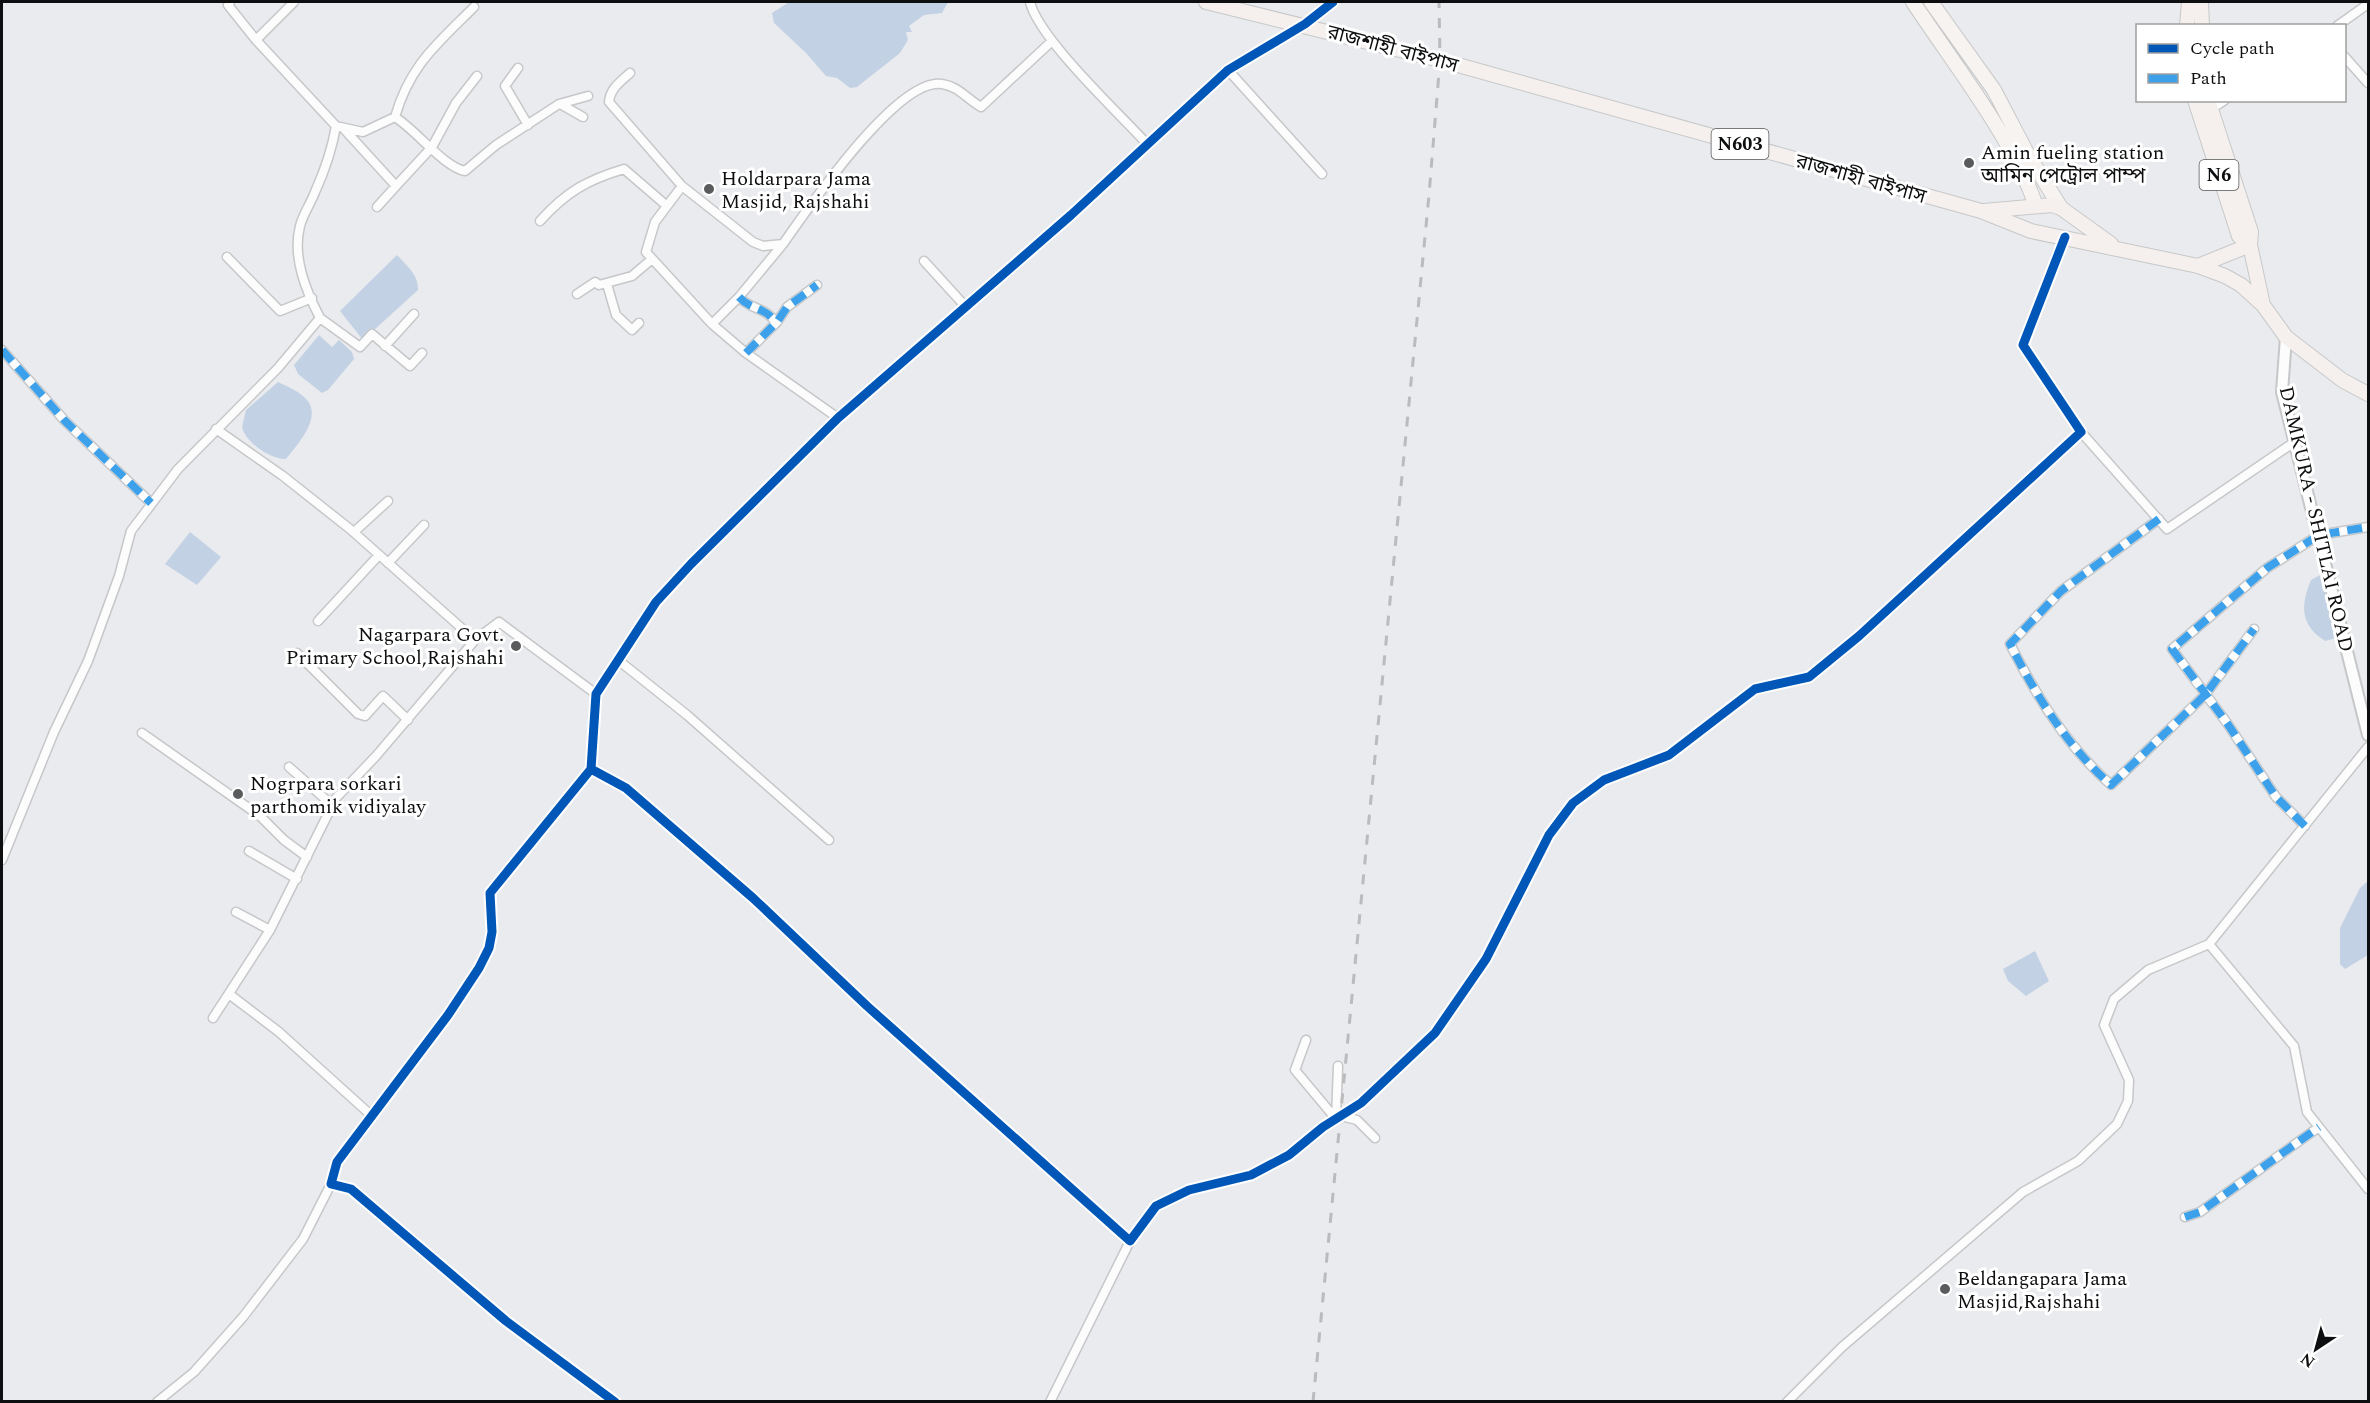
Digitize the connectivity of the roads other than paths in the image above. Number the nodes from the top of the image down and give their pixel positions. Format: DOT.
graph roads {
  1 [pos="230,2"];
  2 [pos="294,2"];
  3 [pos="1030,2"];
  4 [pos="1206,2"];
  5 [pos="1333,2"];
  6 [pos="1913,2"];
  7 [pos="1931,2"];
  8 [pos="2189,2"];
  9 [pos="2201,2"];
  10 [pos="2368,3"];
  11 [pos="474,7"];
  12 [pos="1305,24"];
  13 [pos="2187,24"];
  14 [pos="2202,24"];
  15 [pos="2340,24"];
  16 [pos="256,40"];
  17 [pos="1052,41"];
  18 [pos="2346,58"];
  19 [pos="518,68"];
  20 [pos="1228,70"];
  21 [pos="630,74"];
  22 [pos="477,76"];
  23 [pos="2368,83"];
  24 [pos="588,96"];
  25 [pos="2196,102"];
  26 [pos="559,104"];
  27 [pos="2209,105"];
  28 [pos="395,117"];
  29 [pos="583,117"];
  30 [pos="528,125"];
  31 [pos="340,128"];
  32 [pos="1148,145"];
  33 [pos="432,147"];
  34 [pos="1322,174"];
  35 [pos="396,186"];
  36 [pos="682,186"];
  37 [pos="667,206"];
  38 [pos="2036,206"];
  39 [pos="377,207"];
  40 [pos="2061,208"];
  41 [pos="1980,211"];
  42 [pos="540,221"];
  43 [pos="2031,231"];
  44 [pos="2065,237"];
  45 [pos="783,244"];
  46 [pos="2250,245"];
  47 [pos="2121,249"];
  48 [pos="227,257"];
  49 [pos="652,259"];
  50 [pos="924,261"];
  51 [pos="2198,266"];
  52 [pos="607,284"];
  53 [pos="817,285"];
  54 [pos="577,294"];
  55 [pos="739,297"];
  56 [pos="311,299"];
  57 [pos="2263,305"];
  58 [pos="965,306"];
  59 [pos="414,314"];
  60 [pos="320,318"];
  61 [pos="639,323"];
  62 [pos="712,324"];
  63 [pos="776,324"];
  64 [pos="2286,337"];
  65 [pos="385,346"];
  66 [pos="2,350"];
  67 [pos="746,353"];
  68 [pos="422,354"];
  69 [pos="2368,394"];
  70 [pos="838,418"];
  71 [pos="216,429"];
  72 [pos="2081,432"];
  73 [pos="2296,441"];
  74 [pos="388,501"];
  75 [pos="151,503"];
  76 [pos="2159,519"];
  77 [pos="424,525"];
  78 [pos="2368,527"];
  79 [pos="354,532"];
  80 [pos="2319,535"];
  81 [pos="379,555"];
  82 [pos="388,563"];
  83 [pos="318,621"];
  84 [pos="2254,629"];
  85 [pos="475,640"];
  86 [pos="297,653"];
  87 [pos="618,660"];
  88 [pos="596,694"];
  89 [pos="2205,694"];
  90 [pos="408,720"];
  91 [pos="2368,728"];
  92 [pos="142,733"];
  93 [pos="2368,747"];
  94 [pos="289,767"];
  95 [pos="591,770"];
  96 [pos="332,805"];
  97 [pos="2305,826"];
  98 [pos="829,840"];
  99 [pos="249,851"];
  100 [pos="307,857"];
  101 [pos="2,860"];
  102 [pos="297,879"];
  103 [pos="236,912"];
  104 [pos="270,930"];
  105 [pos="2209,944"];
  106 [pos="230,994"];
  107 [pos="213,1018"];
  108 [pos="1306,1040"];
  109 [pos="1338,1066"];
  110 [pos="372,1116"];
  111 [pos="1339,1118"];
  112 [pos="2319,1127"];
  113 [pos="1375,1138"];
  114 [pos="331,1184"];
  115 [pos="2368,1189"];
  116 [pos="2185,1217"];
  117 [pos="1130,1241"];
  118 [pos="157,1401"];
  119 [pos="615,1401"];
  120 [pos="1050,1401"];
  121 [pos="1787,1401"];
  1 -- 16 [label="street"];
  2 -- 16 [label="street"];
  3 -- 17 [label="street"];
  4 -- 12 [label="highway, রাজশাহী বাইপাস / N603"];
  5 -- 12 [label="street"];
  6 -- 38 [label="main road"];
  7 -- 40 [label="main road"];
  8 -- 13 [label="highway"];
  9 -- 14 [label="highway"];
  10 -- 15 [label="street"];
  11 -- 28 [label="street"];
  12 -- 20 [label="street"];
  12 -- 41 [label="highway, রাজশাহী বাইপাস / N603"];
  16 -- 31 [label="street"];
  17 -- 32 [label="street"];
  17 -- 45 [label="street"];
  18 -- 23 [label="street"];
  19 -- 30 [label="street"];
  20 -- 32 [label="street"];
  20 -- 34 [label="street"];
  21 -- 36 [label="street"];
  22 -- 33 [label="street"];
  24 -- 26 [label="street"];
  25 -- 46 [label="highway, N6"];
  26 -- 29 [label="street"];
  26 -- 30 [label="street"];
  27 -- 46 [label="highway, N6"];
  28 -- 31 [label="street"];
  28 -- 33 [label="street"];
  30 -- 33 [label="street"];
  31 -- 35 [label="street"];
  31 -- 56 [label="street"];
  32 -- 58 [label="street"];
  33 -- 35 [label="street"];
  35 -- 39 [label="street"];
  36 -- 37 [label="street"];
  36 -- 45 [label="street"];
  37 -- 42 [label="street"];
  37 -- 49 [label="street"];
  38 -- 40 [label="highway"];
  38 -- 41 [label="highway"];
  38 -- 43 [label="highway"];
  40 -- 47 [label="highway, N603"];
  41 -- 43 [label="highway, রাজশাহী বাইপাস / N603"];
  43 -- 44 [label="highway, রাজশাহী বাইপাস / N603"];
  44 -- 47 [label="highway, রাজশাহী বাইপাস / N603"];
  44 -- 72 [label="street"];
  45 -- 55 [label="street"];
  46 -- 51 [label="highway"];
  46 -- 57 [label="highway, N6"];
  47 -- 51 [label="highway, রাজশাহী বাইপাস / N603"];
  48 -- 56 [label="street"];
  49 -- 52 [label="street"];
  49 -- 62 [label="street"];
  50 -- 58 [label="street"];
  51 -- 57 [label="highway, রাজশাহী বাইপাস / N603"];
  52 -- 54 [label="street"];
  52 -- 61 [label="street"];
  53 -- 63 [label="street"];
  55 -- 62 [label="street"];
  55 -- 63 [label="street"];
  56 -- 60 [label="street"];
  57 -- 64 [label="highway, N6"];
  58 -- 70 [label="street"];
  59 -- 65 [label="street"];
  60 -- 65 [label="street"];
  60 -- 71 [label="street"];
  62 -- 67 [label="street"];
  63 -- 67 [label="street"];
  64 -- 69 [label="highway, N6"];
  64 -- 73 [label="street, DAMKURA - SHITLAI ROAD"];
  65 -- 68 [label="street"];
  66 -- 75 [label="street"];
  67 -- 70 [label="street"];
  70 -- 87 [label="street"];
  71 -- 75 [label="street"];
  71 -- 79 [label="street"];
  72 -- 76 [label="street"];
  72 -- 111 [label="street"];
  73 -- 76 [label="street"];
  73 -- 80 [label="street, DAMKURA - SHITLAI ROAD"];
  74 -- 79 [label="street"];
  75 -- 101 [label="street"];
  76 -- 89 [label="street"];
  77 -- 82 [label="street"];
  78 -- 80 [label="street"];
  79 -- 81 [label="street"];
  80 -- 89 [label="street"];
  80 -- 91 [label="street, DAMKURA - SHITLAI ROAD"];
  81 -- 82 [label="street"];
  81 -- 83 [label="street"];
  82 -- 85 [label="street"];
  84 -- 89 [label="street"];
  85 -- 88 [label="street"];
  85 -- 90 [label="street"];
  86 -- 90 [label="street"];
  87 -- 88 [label="street"];
  87 -- 98 [label="street"];
  88 -- 95 [label="street"];
  89 -- 97 [label="street"];
  90 -- 96 [label="street"];
  92 -- 100 [label="street"];
  93 -- 97 [label="street"];
  94 -- 96 [label="street"];
  95 -- 110 [label="street"];
  95 -- 117 [label="street"];
  96 -- 100 [label="street"];
  97 -- 105 [label="street"];
  99 -- 102 [label="street"];
  100 -- 102 [label="street"];
  102 -- 104 [label="street"];
  103 -- 104 [label="street"];
  104 -- 106 [label="street"];
  105 -- 112 [label="street"];
  105 -- 121 [label="street"];
  106 -- 107 [label="street"];
  106 -- 110 [label="street"];
  108 -- 111 [label="street"];
  109 -- 111 [label="street"];
  110 -- 114 [label="street"];
  111 -- 113 [label="street"];
  111 -- 117 [label="street"];
  112 -- 115 [label="street"];
  112 -- 116 [label="street"];
  114 -- 118 [label="street"];
  114 -- 119 [label="street"];
  117 -- 120 [label="street"];
}
